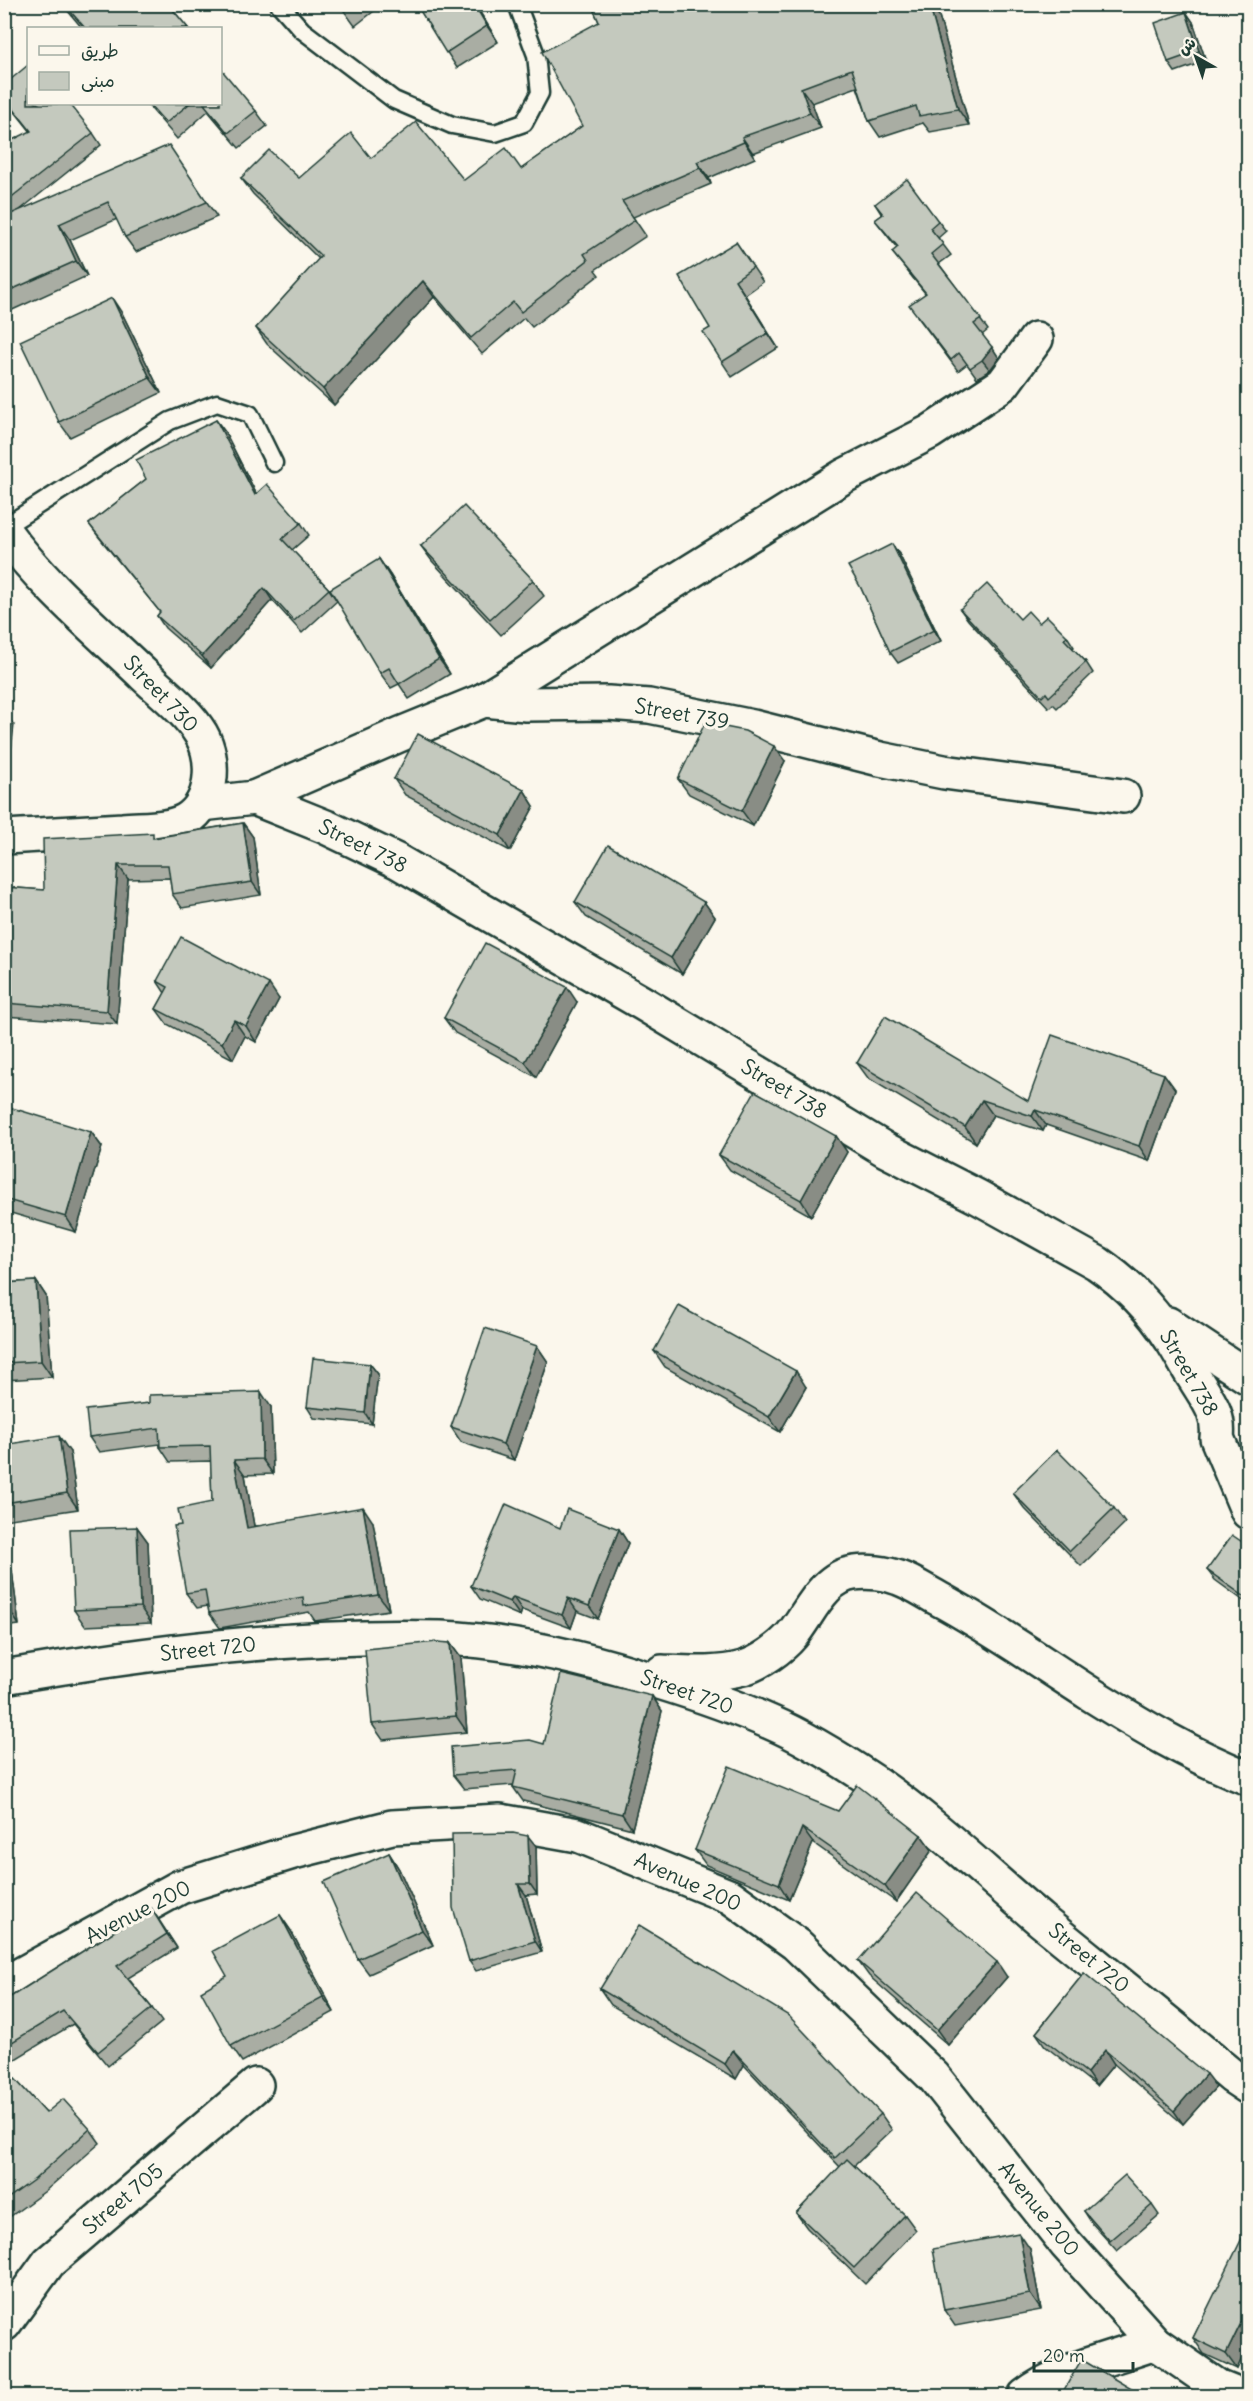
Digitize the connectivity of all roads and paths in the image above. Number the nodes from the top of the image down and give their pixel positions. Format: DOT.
graph roads {
  1 [pos="279,4"];
  2 [pos="517,4"];
  3 [pos="1036,339"];
  4 [pos="274,463"];
  5 [pos="4,529"];
  6 [pos="484,700"];
  7 [pos="1123,796"];
  8 [pos="254,798"];
  9 [pos="202,804"];
  10 [pos="4,837"];
  11 [pos="1152,1313"];
  12 [pos="1248,1377"];
  13 [pos="1248,1512"];
  14 [pos="598,1662"];
  15 [pos="4,1677"];
  16 [pos="1248,1778"];
  17 [pos="4,1984"];
  18 [pos="256,2085"];
  19 [pos="1248,2087"];
  20 [pos="4,2324"];
  21 [pos="1155,2343"];
  22 [pos="1025,2397"];
  23 [pos="1240,2397"];
  1 -- 2 [label="lane"];
  3 -- 6 [label="street"];
  4 -- 5 [label="lane"];
  5 -- 9 [label="street, Street 730"];
  6 -- 7 [label="street, Street 739"];
  6 -- 8 [label="street, Street 739"];
  8 -- 9 [label="street, Street 738"];
  8 -- 11 [label="street, Street 738"];
  9 -- 10 [label="street"];
  11 -- 12 [label="street"];
  11 -- 13 [label="street, Street 738"];
  14 -- 15 [label="street, Street 720"];
  14 -- 16 [label="street"];
  14 -- 19 [label="street, Street 720"];
  17 -- 21 [label="street, Avenue 200"];
  18 -- 20 [label="street, Street 705"];
  21 -- 22 [label="street"];
  21 -- 23 [label="street, Avenue 200"];
}
